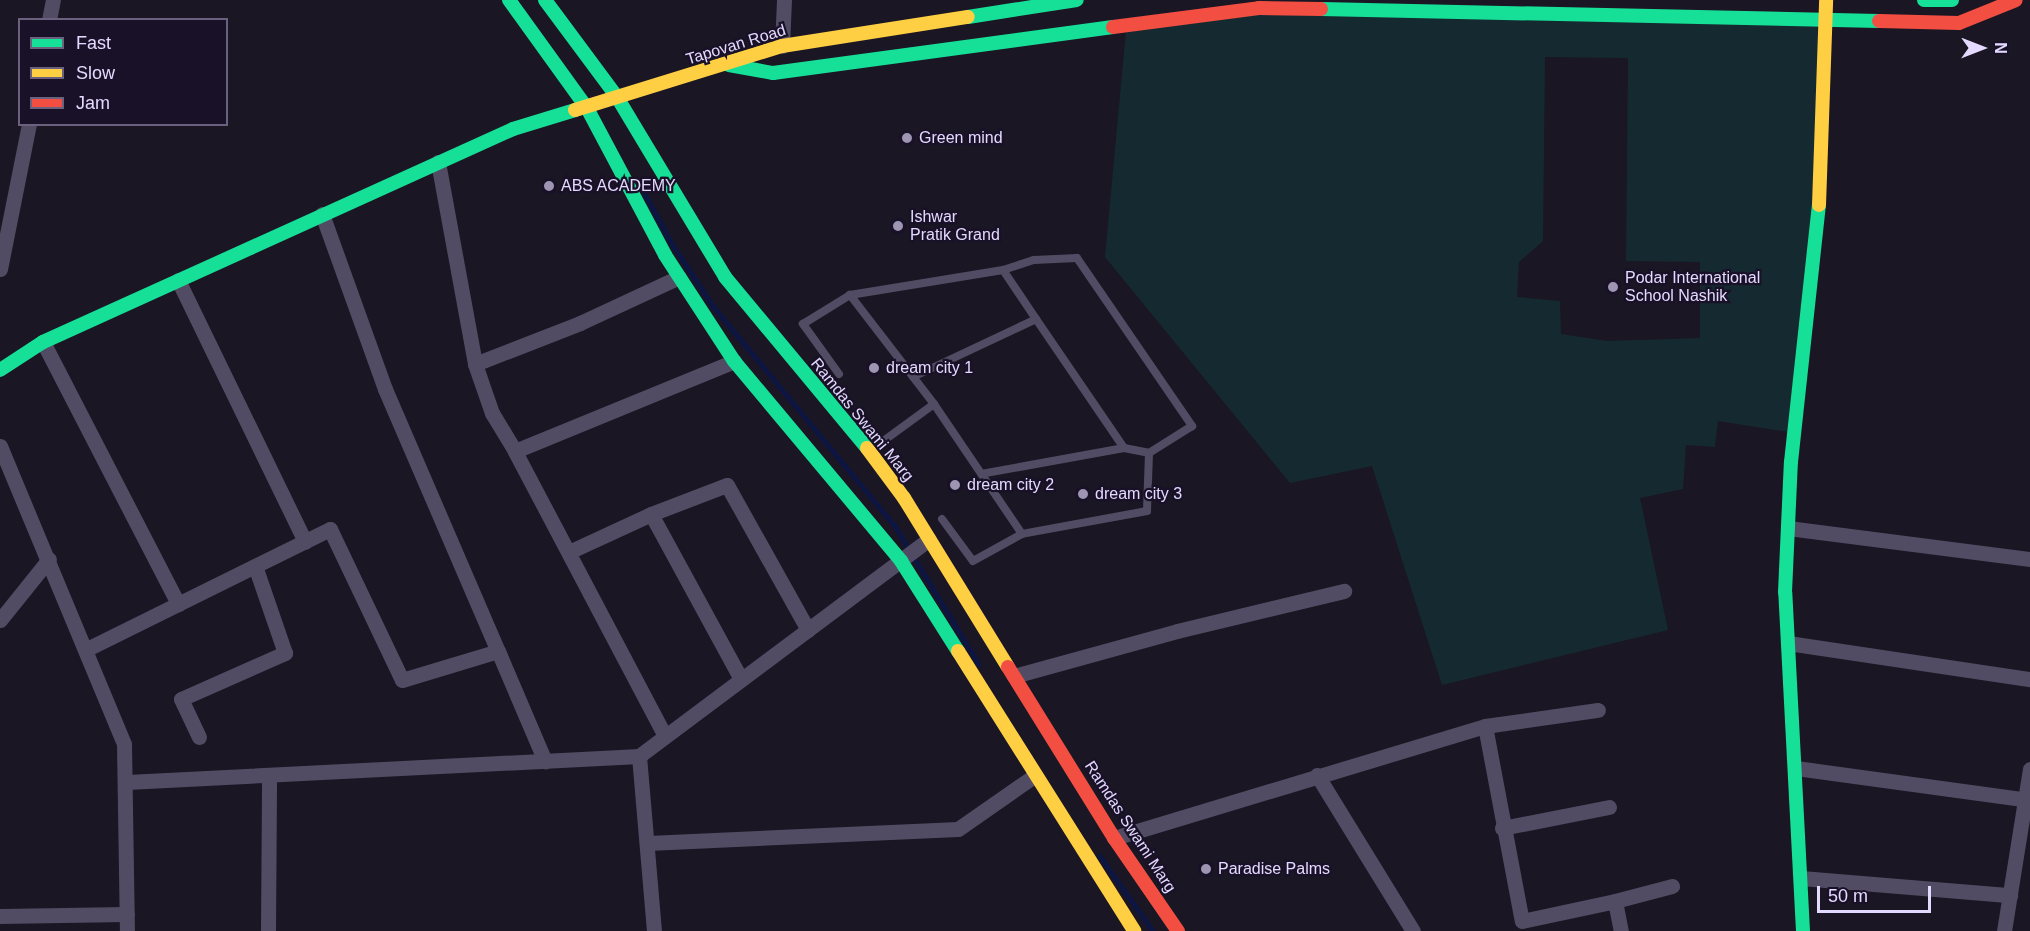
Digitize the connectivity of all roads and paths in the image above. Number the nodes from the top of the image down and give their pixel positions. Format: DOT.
graph roads {
  1 [pos="53,0"];
  2 [pos="509,0"];
  3 [pos="545,0"];
  4 [pos="784,0"];
  5 [pos="1077,0"];
  6 [pos="1826,0"];
  7 [pos="1924,0"];
  8 [pos="1952,0"];
  9 [pos="2016,0"];
  10 [pos="50,18"];
  11 [pos="1826,18"];
  12 [pos="782,46"];
  13 [pos="729,65"];
  14 [pos="617,97"];
  15 [pos="587,108"];
  16 [pos="29,126"];
  17 [pos="438,162"];
  18 [pos="322,214"];
  19 [pos="0,269"];
  20 [pos="1003,270"];
  21 [pos="679,277"];
  22 [pos="178,280"];
  23 [pos="849,295"];
  24 [pos="1036,319"];
  25 [pos="43,342"];
  26 [pos="734,361"];
  27 [pos="475,364"];
  28 [pos="0,370"];
  29 [pos="839,374"];
  30 [pos="913,377"];
  31 [pos="934,404"];
  32 [pos="0,446"];
  33 [pos="1124,448"];
  34 [pos="515,451"];
  35 [pos="870,451"];
  36 [pos="1149,453"];
  37 [pos="981,474"];
  38 [pos="651,514"];
  39 [pos="942,519"];
  40 [pos="1788,528"];
  41 [pos="1022,534"];
  42 [pos="305,542"];
  43 [pos="925,542"];
  44 [pos="571,551"];
  45 [pos="49,559"];
  46 [pos="2030,559"];
  47 [pos="903,560"];
  48 [pos="255,566"];
  49 [pos="1344,591"];
  50 [pos="178,604"];
  51 [pos="0,620"];
  52 [pos="808,630"];
  53 [pos="1788,643"];
  54 [pos="87,649"];
  55 [pos="498,651"];
  56 [pos="1014,676"];
  57 [pos="741,679"];
  58 [pos="2030,679"];
  59 [pos="1598,710"];
  60 [pos="1485,726"];
  61 [pos="665,736"];
  62 [pos="199,737"];
  63 [pos="639,756"];
  64 [pos="545,761"];
  65 [pos="1796,768"];
  66 [pos="2030,769"];
  67 [pos="1317,775"];
  68 [pos="269,776"];
  69 [pos="1034,776"];
  70 [pos="127,782"];
  71 [pos="2027,800"];
  72 [pos="1610,807"];
  73 [pos="1502,828"];
  74 [pos="1114,838"];
  75 [pos="648,843"];
  76 [pos="1801,878"];
  77 [pos="1672,886"];
  78 [pos="2010,895"];
  79 [pos="1615,901"];
  80 [pos="127,914"];
  81 [pos="0,916"];
  82 [pos="1522,926"];
  83 [pos="127,931"];
  84 [pos="268,931"];
  85 [pos="654,931"];
  86 [pos="1134,931"];
  87 [pos="1178,931"];
  88 [pos="1413,931"];
  89 [pos="1621,931"];
  90 [pos="1803,931"];
  91 [pos="2004,931"];
  1 -- 10 [label="street"];
  2 -- 15 [label="main road"];
  3 -- 14 [label="main road, Ramdas Swami Marg"];
  4 -- 12 [label="street"];
  5 -- 12 [label="main road, Tapovan Road"];
  6 -- 11 [label="main road"];
  7 -- 8 [label="main road"];
  9 -- 11 [label="main road"];
  11 -- 13 [label="main road"];
  11 -- 40 [label="main road"];
  12 -- 13 [label="main road, Tapovan Road"];
  13 -- 14 [label="main road, Tapovan Road"];
  14 -- 15 [label="main road, Tapovan Road"];
  14 -- 35 [label="main road, Ramdas Swami Marg"];
  15 -- 17 [label="main road, Tapovan Road"];
  15 -- 21 [label="main road"];
  16 -- 19 [label="street"];
  17 -- 18 [label="main road, Tapovan Road"];
  17 -- 27 [label="street"];
  18 -- 22 [label="main road, Tapovan Road"];
  18 -- 55 [label="street"];
  20 -- 23 [label="lane"];
  20 -- 24 [label="lane"];
  20 -- 36 [label="lane"];
  21 -- 26 [label="main road"];
  21 -- 27 [label="street"];
  22 -- 25 [label="main road, Tapovan Road"];
  22 -- 42 [label="street"];
  23 -- 29 [label="lane"];
  23 -- 30 [label="lane"];
  24 -- 30 [label="lane"];
  24 -- 33 [label="lane"];
  25 -- 28 [label="main road, Tapovan Road"];
  25 -- 50 [label="street"];
  26 -- 34 [label="street"];
  26 -- 47 [label="main road"];
  27 -- 34 [label="street"];
  30 -- 31 [label="lane"];
  31 -- 35 [label="lane"];
  31 -- 37 [label="lane"];
  32 -- 45 [label="street"];
  33 -- 36 [label="lane"];
  33 -- 37 [label="lane"];
  34 -- 44 [label="street"];
  35 -- 43 [label="main road, Ramdas Swami Marg"];
  36 -- 41 [label="lane"];
  37 -- 41 [label="lane"];
  38 -- 44 [label="street"];
  38 -- 52 [label="street"];
  38 -- 57 [label="street"];
  39 -- 41 [label="lane"];
  40 -- 46 [label="street"];
  40 -- 53 [label="main road"];
  42 -- 48 [label="street"];
  42 -- 55 [label="street"];
  43 -- 47 [label="street"];
  43 -- 56 [label="main road, Ramdas Swami Marg"];
  44 -- 61 [label="street"];
  45 -- 51 [label="street"];
  45 -- 54 [label="street"];
  47 -- 52 [label="street"];
  47 -- 69 [label="main road"];
  48 -- 50 [label="street"];
  48 -- 62 [label="street"];
  49 -- 56 [label="street"];
  50 -- 54 [label="street"];
  52 -- 57 [label="street"];
  53 -- 58 [label="street"];
  53 -- 65 [label="main road"];
  54 -- 70 [label="street"];
  55 -- 64 [label="street"];
  56 -- 74 [label="main road, Ramdas Swami Marg"];
  57 -- 61 [label="street"];
  59 -- 60 [label="street"];
  60 -- 67 [label="street"];
  60 -- 73 [label="street"];
  61 -- 63 [label="street"];
  63 -- 64 [label="street"];
  63 -- 75 [label="street"];
  64 -- 68 [label="street"];
  65 -- 71 [label="street"];
  65 -- 76 [label="main road"];
  66 -- 71 [label="street"];
  67 -- 74 [label="street"];
  67 -- 88 [label="street"];
  68 -- 70 [label="street"];
  68 -- 84 [label="street"];
  69 -- 75 [label="street"];
  69 -- 86 [label="main road"];
  70 -- 80 [label="street"];
  71 -- 78 [label="street"];
  72 -- 73 [label="street"];
  73 -- 82 [label="street"];
  74 -- 87 [label="main road, Ramdas Swami Marg"];
  75 -- 85 [label="street"];
  76 -- 78 [label="street"];
  76 -- 90 [label="main road"];
  77 -- 79 [label="street"];
  78 -- 91 [label="street"];
  79 -- 82 [label="street"];
  79 -- 89 [label="street"];
  80 -- 81 [label="street"];
  80 -- 83 [label="street"];
}
